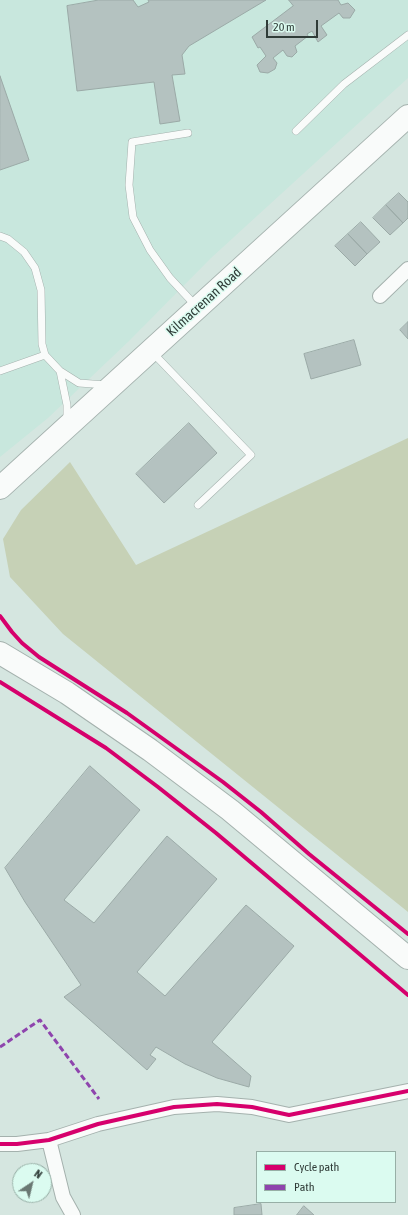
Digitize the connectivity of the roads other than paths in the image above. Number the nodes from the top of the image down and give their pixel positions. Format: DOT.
graph roads {
  1 [pos="408,35"];
  2 [pos="408,116"];
  3 [pos="296,131"];
  4 [pos="188,132"];
  5 [pos="0,236"];
  6 [pos="408,269"];
  7 [pos="380,296"];
  8 [pos="197,308"];
  9 [pos="151,350"];
  10 [pos="46,355"];
  11 [pos="0,370"];
  12 [pos="60,371"];
  13 [pos="112,385"];
  14 [pos="66,428"];
  15 [pos="0,488"];
  16 [pos="198,505"];
  17 [pos="2,652"];
  18 [pos="408,958"];
  19 [pos="408,1091"];
  20 [pos="49,1140"];
  21 [pos="0,1144"];
  22 [pos="73,1215"];
  1 -- 3 [label="lane"];
  2 -- 8 [label="main road, Kilmacrenan Road"];
  4 -- 8 [label="lane"];
  5 -- 10 [label="lane"];
  6 -- 7 [label="street"];
  8 -- 9 [label="main road, Kilmacrenan Road"];
  9 -- 13 [label="main road, Kilmacrenan Road"];
  9 -- 16 [label="lane"];
  10 -- 11 [label="lane"];
  10 -- 12 [label="lane"];
  12 -- 13 [label="lane"];
  12 -- 14 [label="lane"];
  13 -- 14 [label="main road, Kilmacrenan Road"];
  14 -- 15 [label="main road, Kilmacrenan Road"];
  17 -- 18 [label="main road"];
  19 -- 20 [label="street"];
  20 -- 21 [label="street"];
  20 -- 22 [label="street"];
}
